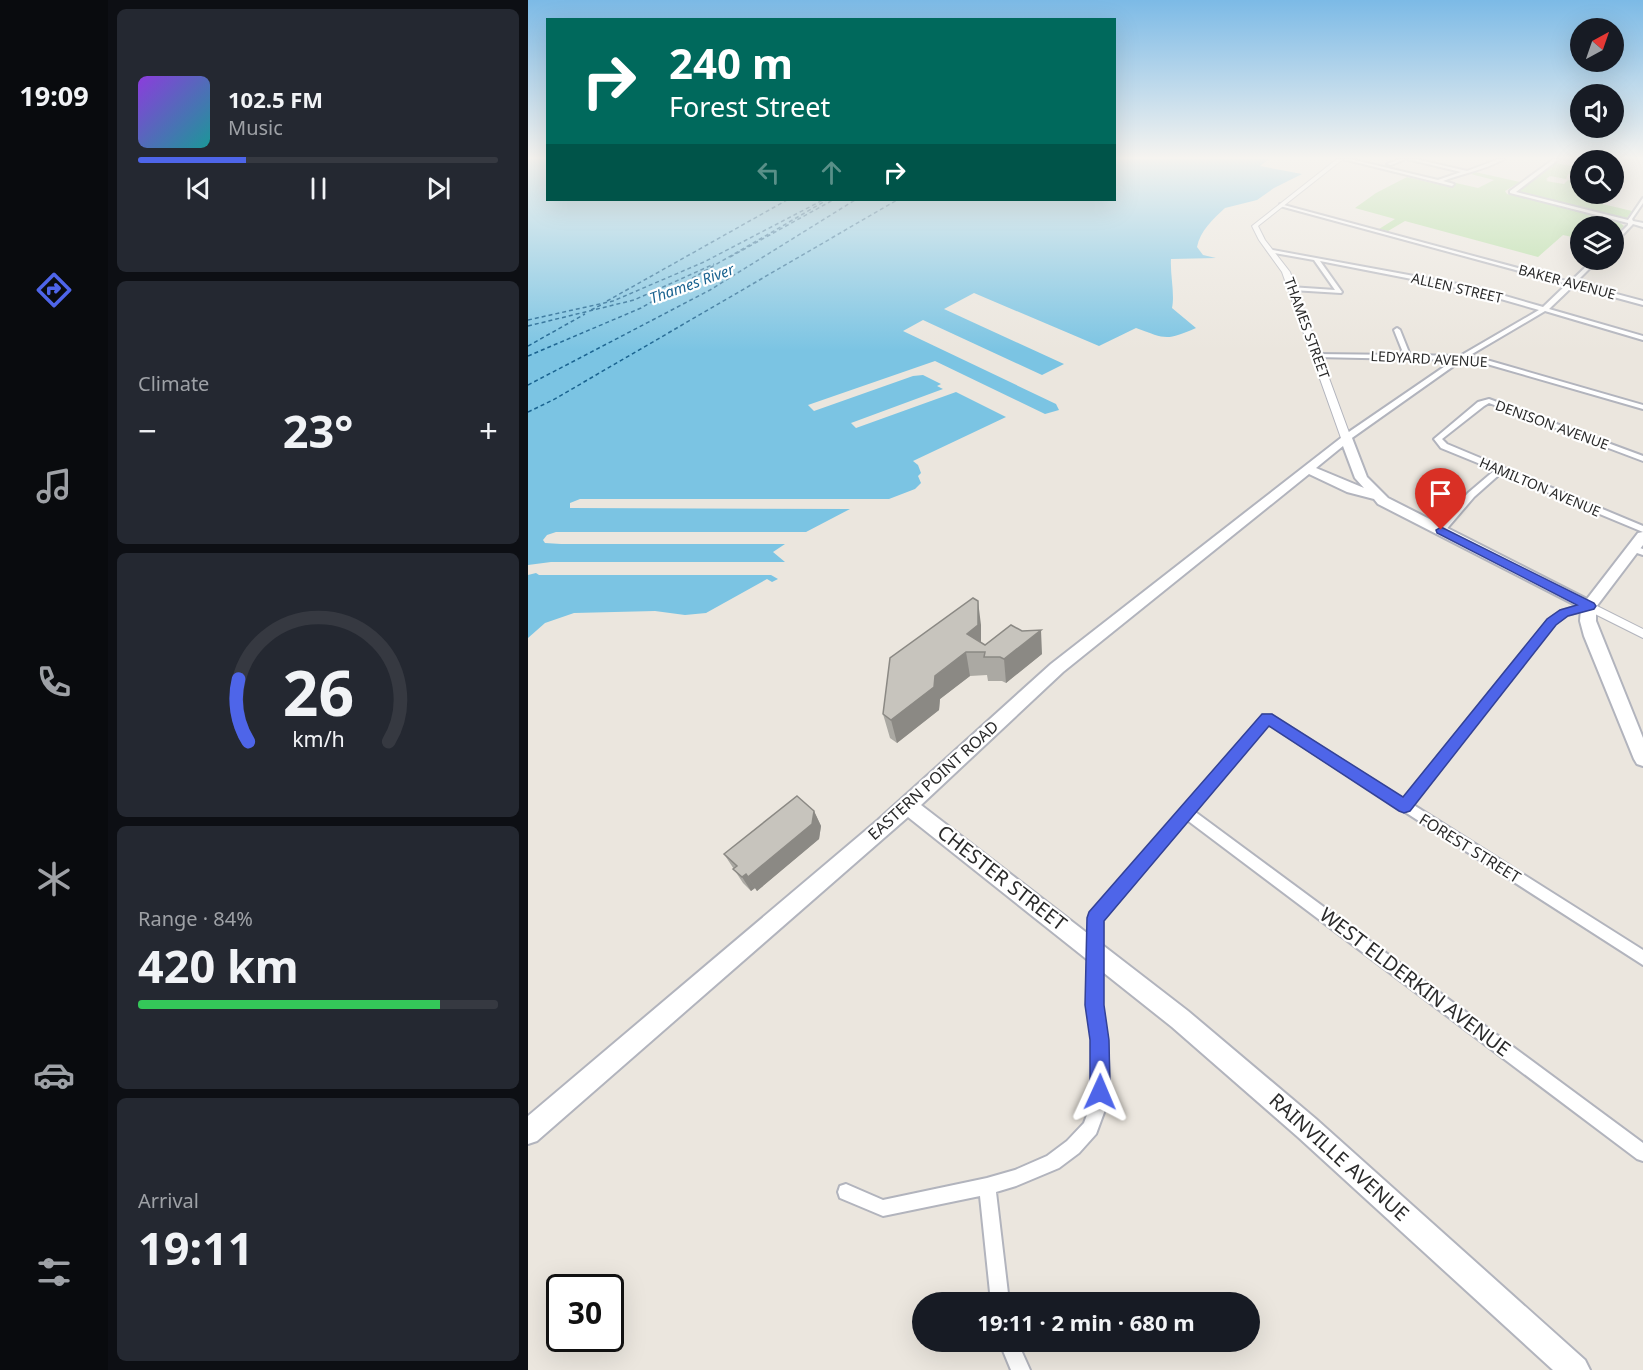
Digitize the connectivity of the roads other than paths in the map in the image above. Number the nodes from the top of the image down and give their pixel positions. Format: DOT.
graph roads {
  1 [pos="1630,222"];
  2 [pos="1259,223"];
  3 [pos="1348,223"];
  4 [pos="1624,232"];
  5 [pos="1269,250"];
  6 [pos="1316,259"];
  7 [pos="1586,270"];
  8 [pos="1571,284"];
  9 [pos="1292,288"];
  10 [pos="1643,303"];
  11 [pos="1545,309"];
  12 [pos="1397,330"];
  13 [pos="1643,338"];
  14 [pos="1316,355"];
  15 [pos="1408,357"];
  16 [pos="1461,358"];
  17 [pos="1643,407"];
  18 [pos="1346,438"];
  19 [pos="1438,442"];
  20 [pos="1643,459"];
  21 [pos="1308,469"];
  22 [pos="1500,470"];
  23 [pos="1376,496"];
  24 [pos="1643,529"];
  25 [pos="1441,530"];
  26 [pos="1643,536"];
  27 [pos="1638,550"];
  28 [pos="1589,606"];
  29 [pos="1643,634"];
  30 [pos="1643,759"];
  31 [pos="907,806"];
  32 [pos="1404,806"];
  33 [pos="1186,812"];
  34 [pos="1096,952"];
  35 [pos="1643,958"];
  36 [pos="528,1132"];
  37 [pos="1643,1153"];
  38 [pos="987,1186"];
  39 [pos="846,1192"];
  40 [pos="999,1292"];
  41 [pos="1013,1352"];
  42 [pos="1021,1370"];
  43 [pos="1575,1370"];
  1 -- 4 [label="street"];
  2 -- 5 [label="street, THAMES STREET"];
  3 -- 8 [label="street, BAKER AVENUE"];
  5 -- 6 [label="street, ALLEN STREET"];
  5 -- 9 [label="street, THAMES STREET"];
  6 -- 9 [label="street"];
  6 -- 11 [label="street, ALLEN STREET"];
  7 -- 8 [label="street"];
  8 -- 10 [label="street, BAKER AVENUE"];
  8 -- 11 [label="street"];
  9 -- 14 [label="street, THAMES STREET"];
  11 -- 13 [label="street, ALLEN STREET"];
  11 -- 16 [label="street"];
  12 -- 15 [label="street"];
  14 -- 15 [label="street, LEDYARD AVENUE"];
  14 -- 18 [label="street, THAMES STREET"];
  15 -- 16 [label="street, LEDYARD AVENUE"];
  16 -- 17 [label="street, LEDYARD AVENUE"];
  16 -- 18 [label="street"];
  18 -- 21 [label="main road, EASTERN POINT ROAD"];
  18 -- 23 [label="main road"];
  19 -- 20 [label="street, DENISON AVENUE"];
  19 -- 22 [label="street, HAMILTON AVENUE"];
  21 -- 23 [label="main road"];
  21 -- 31 [label="main road, EASTERN POINT ROAD"];
  22 -- 24 [label="street, HAMILTON AVENUE"];
  22 -- 25 [label="street"];
  23 -- 25 [label="main road"];
  25 -- 28 [label="main road"];
  26 -- 27 [label="main road"];
  27 -- 28 [label="main road"];
  28 -- 29 [label="street"];
  28 -- 30 [label="main road"];
  28 -- 32 [label="street"];
  31 -- 34 [label="main road, CHESTER STREET"];
  31 -- 36 [label="main road, EASTERN POINT ROAD"];
  32 -- 33 [label="street, FOREST STREET"];
  32 -- 35 [label="street, FOREST STREET"];
  33 -- 34 [label="street"];
  33 -- 37 [label="street, WEST ELDERKIN AVENUE"];
  34 -- 38 [label="street"];
  34 -- 43 [label="main road, RAINVILLE AVENUE"];
  38 -- 39 [label="street"];
  38 -- 40 [label="street"];
  41 -- 42 [label="street"];
}
